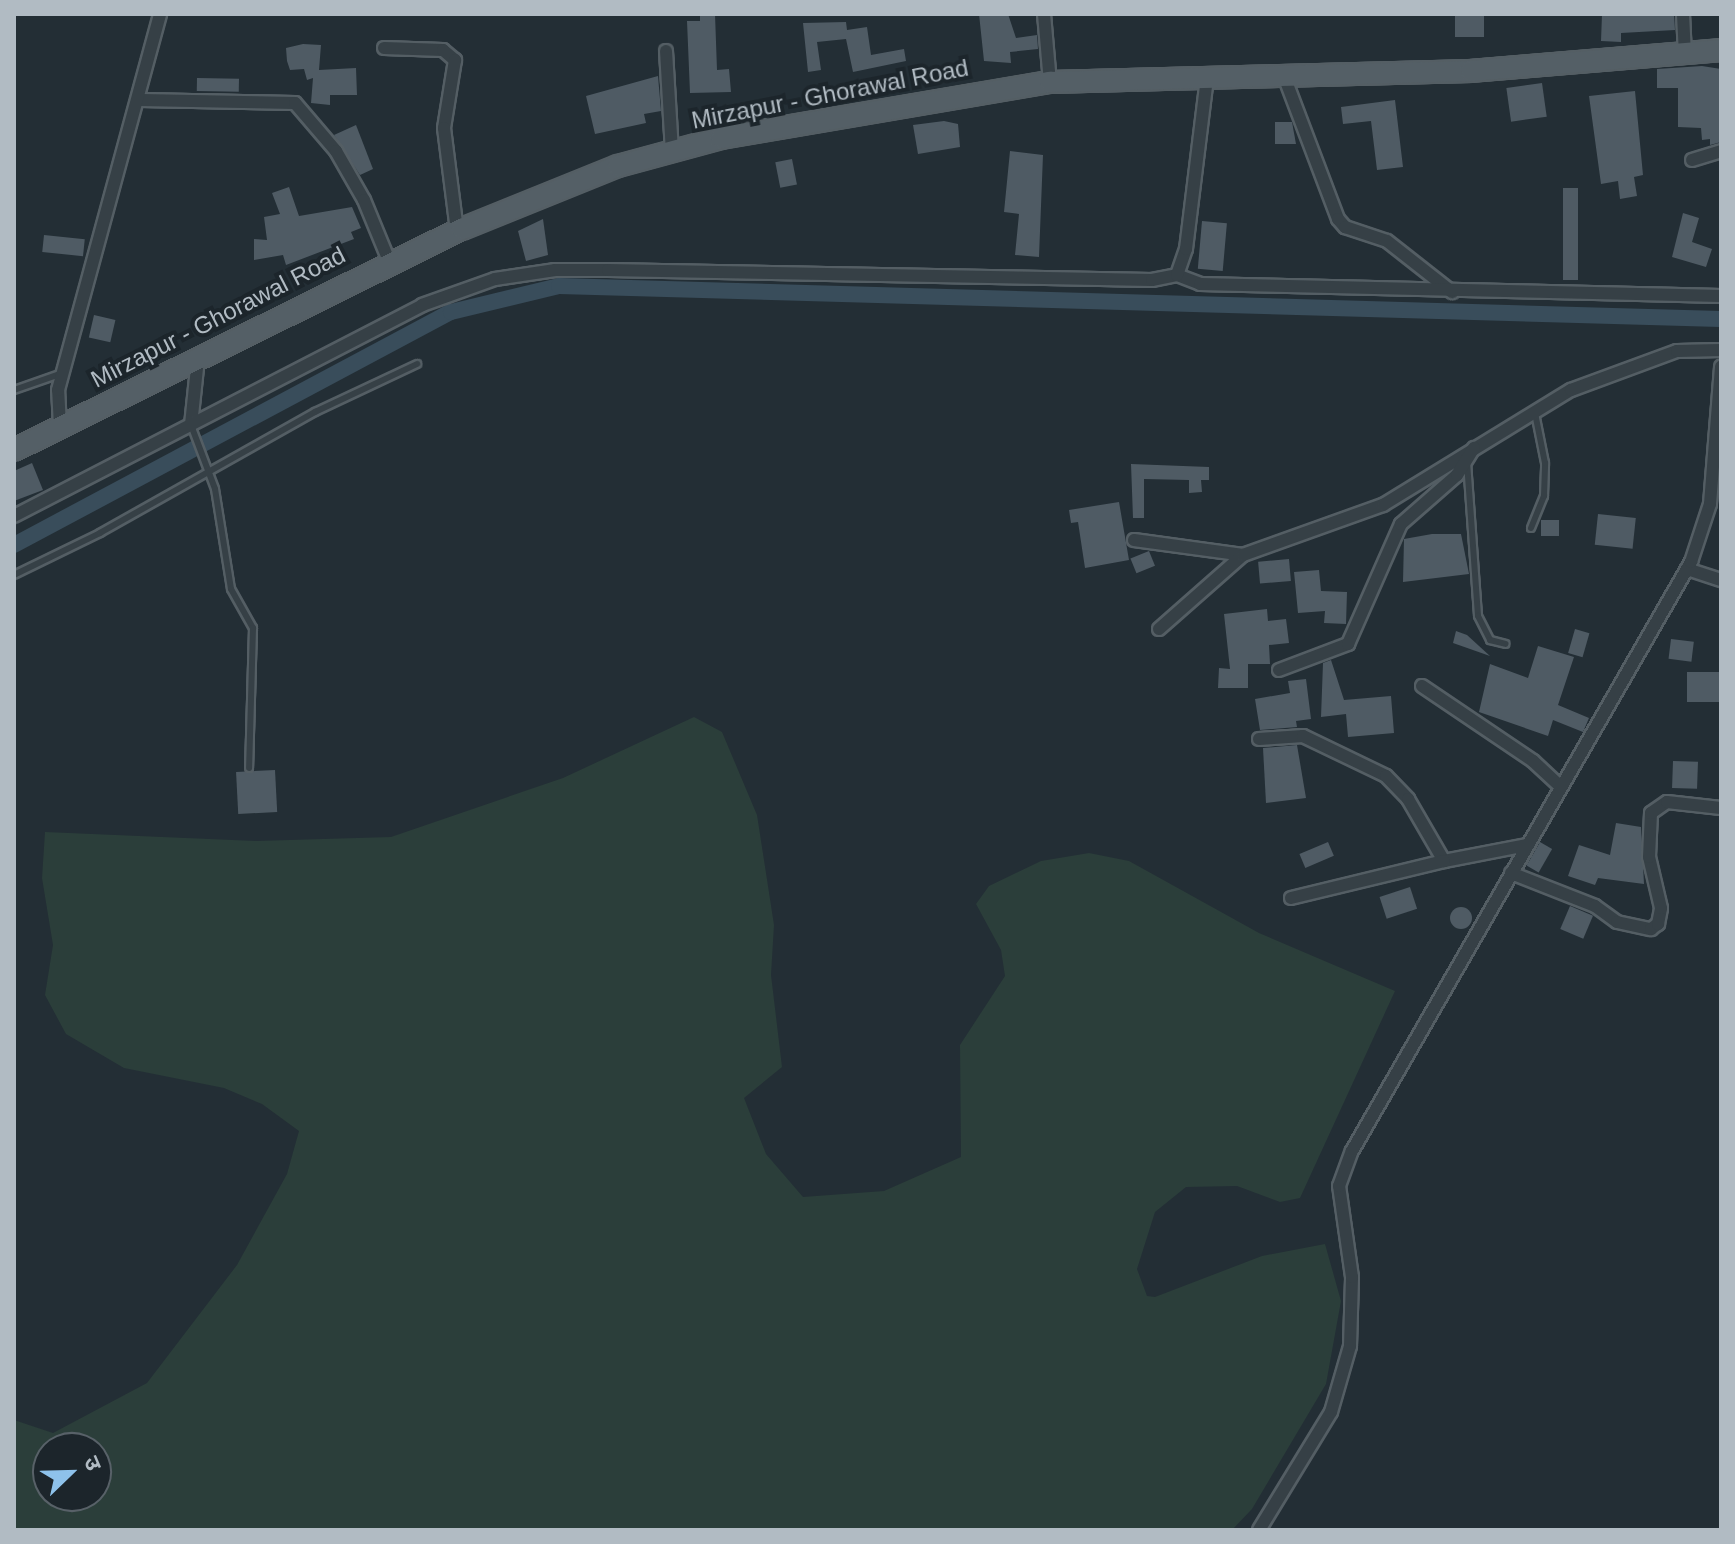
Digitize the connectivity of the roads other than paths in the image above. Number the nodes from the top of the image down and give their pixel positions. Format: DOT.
graph roads {
  1 [pos="160,14"];
  2 [pos="1044,14"];
  3 [pos="1683,14"];
  4 [pos="384,48"];
  5 [pos="1721,50"];
  6 [pos="666,51"];
  7 [pos="1685,55"];
  8 [pos="1284,76"];
  9 [pos="1207,77"];
  10 [pos="1050,82"];
  11 [pos="141,100"];
  12 [pos="672,151"];
  13 [pos="1721,151"];
  14 [pos="1692,160"];
  15 [pos="457,231"];
  16 [pos="389,261"];
  17 [pos="1177,275"];
  18 [pos="1452,292"];
  19 [pos="1721,296"];
  20 [pos="1721,350"];
  21 [pos="198,355"];
  22 [pos="417,364"];
  23 [pos="1721,366"];
  24 [pos="63,373"];
  25 [pos="14,390"];
  26 [pos="1535,410"];
  27 [pos="60,426"];
  28 [pos="192,429"];
  29 [pos="1476,446"];
  30 [pos="14,450"];
  31 [pos="1467,462"];
  32 [pos="208,466"];
  33 [pos="14,516"];
  34 [pos="1531,528"];
  35 [pos="1134,540"];
  36 [pos="1243,555"];
  37 [pos="1687,569"];
  38 [pos="14,575"];
  39 [pos="1721,580"];
  40 [pos="1159,629"];
  41 [pos="1506,644"];
  42 [pos="1279,670"];
  43 [pos="1422,686"];
  44 [pos="1259,739"];
  45 [pos="249,768"];
  46 [pos="1561,787"];
  47 [pos="1721,808"];
  48 [pos="1527,845"];
  49 [pos="1444,861"];
  50 [pos="1511,873"];
  51 [pos="1291,898"];
  52 [pos="1259,1530"];
  1 -- 11 [label="street"];
  2 -- 10 [label="street"];
  3 -- 7 [label="street"];
  4 -- 15 [label="street"];
  5 -- 7 [label="main road, Mirzapur - Ghorawal Road"];
  6 -- 12 [label="street"];
  7 -- 8 [label="main road, Mirzapur - Ghorawal Road"];
  8 -- 9 [label="main road, Mirzapur - Ghorawal Road"];
  8 -- 18 [label="street"];
  9 -- 10 [label="main road, Mirzapur - Ghorawal Road"];
  9 -- 17 [label="street"];
  10 -- 12 [label="main road, Mirzapur - Ghorawal Road"];
  11 -- 16 [label="street"];
  11 -- 24 [label="street"];
  12 -- 15 [label="main road, Mirzapur - Ghorawal Road"];
  13 -- 14 [label="street"];
  15 -- 16 [label="main road, Mirzapur - Ghorawal Road"];
  16 -- 21 [label="main road, Mirzapur - Ghorawal Road"];
  17 -- 18 [label="street"];
  17 -- 28 [label="street"];
  18 -- 19 [label="street"];
  20 -- 26 [label="street"];
  21 -- 27 [label="main road, Mirzapur - Ghorawal Road"];
  21 -- 28 [label="street"];
  22 -- 32 [label="lane"];
  23 -- 37 [label="street"];
  24 -- 25 [label="lane"];
  24 -- 27 [label="street"];
  26 -- 29 [label="street"];
  26 -- 34 [label="lane"];
  27 -- 30 [label="main road, Mirzapur - Ghorawal Road"];
  28 -- 32 [label="lane"];
  28 -- 33 [label="street"];
  29 -- 31 [label="street"];
  29 -- 36 [label="street"];
  31 -- 41 [label="lane"];
  31 -- 42 [label="street"];
  32 -- 38 [label="lane"];
  32 -- 45 [label="lane"];
  35 -- 36 [label="street"];
  36 -- 40 [label="street"];
  37 -- 39 [label="street"];
  37 -- 46 [label="street"];
  43 -- 46 [label="street"];
  44 -- 49 [label="street"];
  46 -- 48 [label="street"];
  47 -- 50 [label="street"];
  48 -- 49 [label="street"];
  48 -- 50 [label="street"];
  49 -- 51 [label="street"];
  50 -- 52 [label="street"];
}
